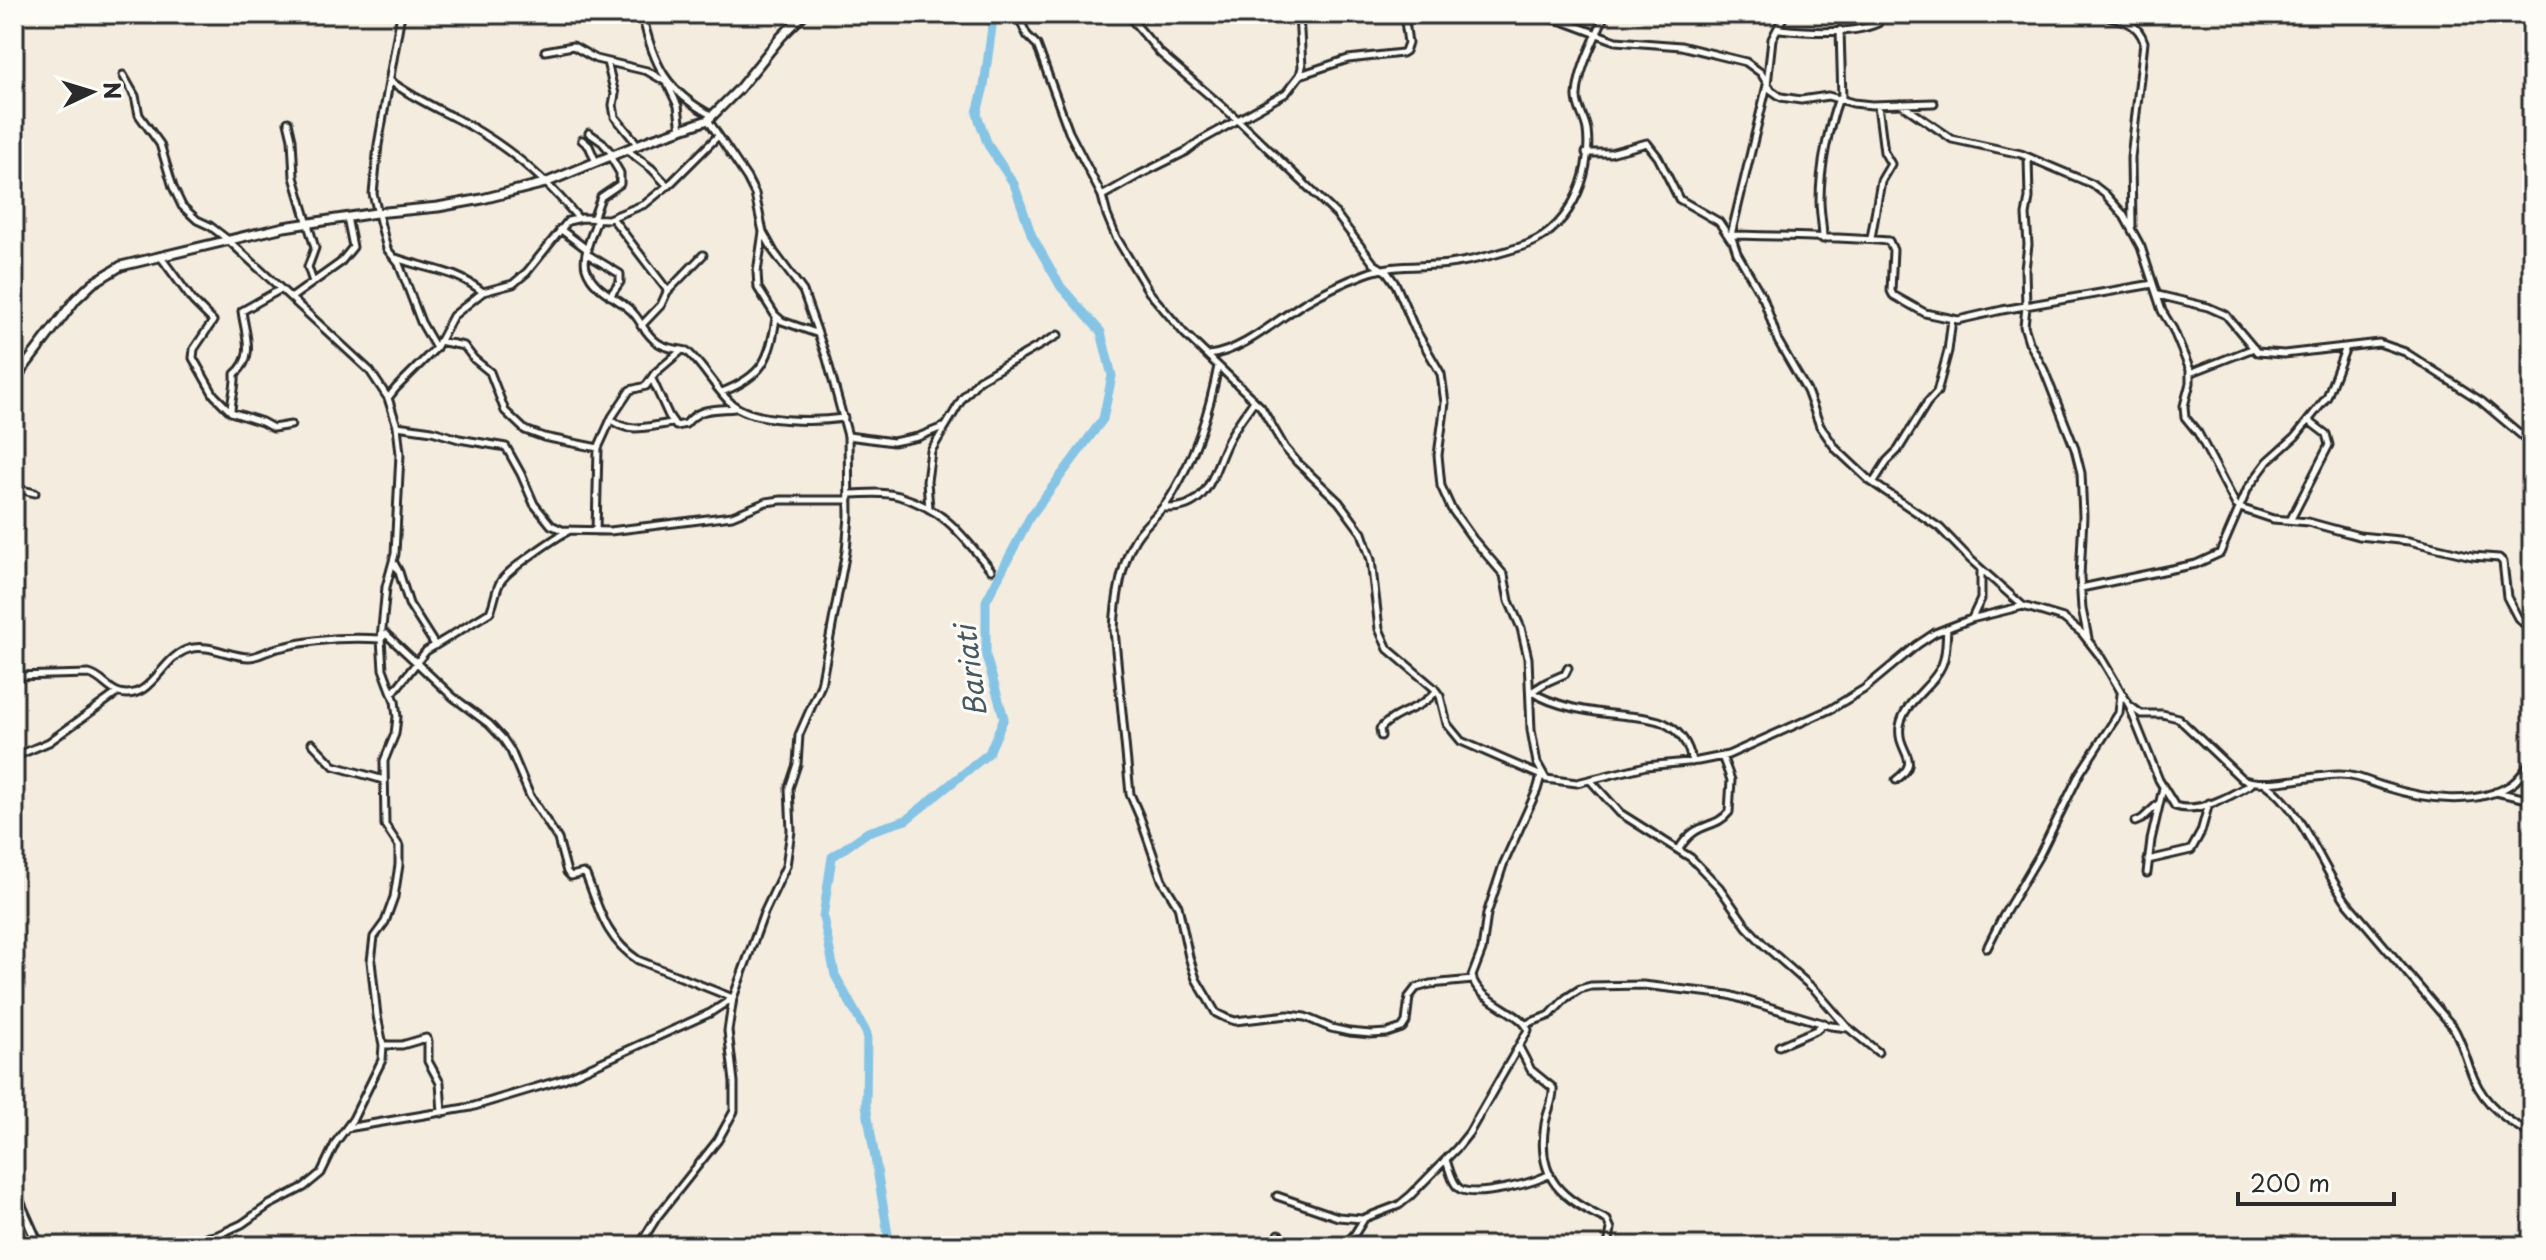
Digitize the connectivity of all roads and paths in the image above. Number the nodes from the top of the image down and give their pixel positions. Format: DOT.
graph roads {
  1 [pos="401,14"];
  2 [pos="642,14"];
  3 [pos="804,14"];
  4 [pos="1017,14"];
  5 [pos="1127,14"];
  6 [pos="1299,14"];
  7 [pos="1404,14"];
  8 [pos="1531,14"];
  9 [pos="1605,14"];
  10 [pos="1785,14"];
  11 [pos="1882,14"];
  12 [pos="2098,14"];
  13 [pos="1779,29"];
  14 [pos="1840,30"];
  15 [pos="1596,34"];
  16 [pos="545,51"];
  17 [pos="607,62"];
  18 [pos="123,75"];
  19 [pos="1300,75"];
  20 [pos="389,80"];
  21 [pos="670,84"];
  22 [pos="1767,85"];
  23 [pos="1841,99"];
  24 [pos="1934,103"];
  25 [pos="1901,104"];
  26 [pos="1878,105"];
  27 [pos="710,118"];
  28 [pos="1238,120"];
  29 [pos="288,122"];
  30 [pos="681,130"];
  31 [pos="589,133"];
  32 [pos="718,136"];
  33 [pos="582,140"];
  34 [pos="638,145"];
  35 [pos="626,150"];
  36 [pos="1586,153"];
  37 [pos="611,156"];
  38 [pos="2028,157"];
  39 [pos="596,162"];
  40 [pos="545,183"];
  41 [pos="668,186"];
  42 [pos="1102,196"];
  43 [pos="376,213"];
  44 [pos="347,217"];
  45 [pos="579,218"];
  46 [pos="612,218"];
  47 [pos="595,219"];
  48 [pos="306,223"];
  49 [pos="2132,228"];
  50 [pos="560,229"];
  51 [pos="763,232"];
  52 [pos="1731,235"];
  53 [pos="1871,238"];
  54 [pos="227,239"];
  55 [pos="1823,239"];
  56 [pos="1733,244"];
  57 [pos="587,252"];
  58 [pos="159,255"];
  59 [pos="703,255"];
  60 [pos="395,258"];
  61 [pos="1379,268"];
  62 [pos="313,282"];
  63 [pos="2153,284"];
  64 [pos="281,289"];
  65 [pos="668,291"];
  66 [pos="483,292"];
  67 [pos="2158,294"];
  68 [pos="610,296"];
  69 [pos="291,298"];
  70 [pos="2026,307"];
  71 [pos="776,317"];
  72 [pos="1952,319"];
  73 [pos="641,326"];
  74 [pos="817,333"];
  75 [pos="1058,335"];
  76 [pos="439,341"];
  77 [pos="2346,347"];
  78 [pos="436,348"];
  79 [pos="2254,348"];
  80 [pos="682,350"];
  81 [pos="1209,355"];
  82 [pos="1218,366"];
  83 [pos="2190,373"];
  84 [pos="652,379"];
  85 [pos="14,380"];
  86 [pos="722,392"];
  87 [pos="388,398"];
  88 [pos="1254,401"];
  89 [pos="736,407"];
  90 [pos="231,412"];
  91 [pos="844,418"];
  92 [pos="611,419"];
  93 [pos="2309,421"];
  94 [pos="673,423"];
  95 [pos="291,425"];
  96 [pos="397,426"];
  97 [pos="944,426"];
  98 [pos="848,436"];
  99 [pos="2532,444"];
  100 [pos="598,448"];
  101 [pos="1873,483"];
  102 [pos="14,488"];
  103 [pos="35,493"];
  104 [pos="849,497"];
  105 [pos="1164,508"];
  106 [pos="2240,508"];
  107 [pos="929,509"];
  108 [pos="2291,520"];
  109 [pos="571,530"];
  110 [pos="596,531"];
  111 [pos="394,563"];
  112 [pos="1981,569"];
  113 [pos="991,570"];
  114 [pos="2081,588"];
  115 [pos="14,605"];
  116 [pos="2023,606"];
  117 [pos="1971,619"];
  118 [pos="1947,628"];
  119 [pos="2532,631"];
  120 [pos="2088,638"];
  121 [pos="381,639"];
  122 [pos="14,641"];
  123 [pos="435,645"];
  124 [pos="415,663"];
  125 [pos="1568,668"];
  126 [pos="14,676"];
  127 [pos="1436,691"];
  128 [pos="1530,692"];
  129 [pos="117,693"];
  130 [pos="2121,693"];
  131 [pos="392,694"];
  132 [pos="2129,705"];
  133 [pos="1381,736"];
  134 [pos="312,743"];
  135 [pos="1722,756"];
  136 [pos="14,757"];
  137 [pos="2532,761"];
  138 [pos="1692,762"];
  139 [pos="1543,776"];
  140 [pos="385,780"];
  141 [pos="1590,780"];
  142 [pos="1896,780"];
  143 [pos="2252,783"];
  144 [pos="2264,783"];
  145 [pos="2163,788"];
  146 [pos="2495,792"];
  147 [pos="2532,800"];
  148 [pos="2209,803"];
  149 [pos="2158,804"];
  150 [pos="2135,822"];
  151 [pos="1679,849"];
  152 [pos="2148,860"];
  153 [pos="2147,873"];
  154 [pos="1987,948"];
  155 [pos="1473,980"];
  156 [pos="733,998"];
  157 [pos="1824,1023"];
  158 [pos="1526,1024"];
  159 [pos="1849,1029"];
  160 [pos="383,1045"];
  161 [pos="1779,1046"];
  162 [pos="1519,1047"];
  163 [pos="1878,1052"];
  164 [pos="442,1113"];
  165 [pos="346,1128"];
  166 [pos="2532,1135"];
  167 [pos="1446,1160"];
  168 [pos="1550,1174"];
  169 [pos="14,1190"];
  170 [pos="1277,1196"];
  171 [pos="1364,1218"];
  172 [pos="1279,1234"];
  173 [pos="14,1241"];
  174 [pos="39,1245"];
  175 [pos="639,1246"];
  176 [pos="1284,1246"];
  177 [pos="1343,1246"];
  178 [pos="1608,1246"];
  1 -- 20 [label="street"];
  2 -- 21 [label="street"];
  3 -- 27 [label="street"];
  4 -- 42 [label="street"];
  5 -- 28 [label="street"];
  6 -- 19 [label="street"];
  7 -- 19 [label="street"];
  8 -- 15 [label="street"];
  9 -- 15 [label="street"];
  10 -- 13 [label="street"];
  11 -- 14 [label="street"];
  12 -- 49 [label="street"];
  13 -- 14 [label="street"];
  13 -- 22 [label="street"];
  14 -- 23 [label="street"];
  15 -- 22 [label="street"];
  15 -- 36 [label="street"];
  16 -- 17 [label="street"];
  17 -- 21 [label="street"];
  17 -- 34 [label="street"];
  18 -- 54 [label="street"];
  19 -- 28 [label="street"];
  20 -- 40 [label="street"];
  20 -- 43 [label="street"];
  21 -- 27 [label="street"];
  21 -- 30 [label="street"];
  22 -- 23 [label="street"];
  22 -- 52 [label="street"];
  23 -- 26 [label="street"];
  23 -- 55 [label="street"];
  24 -- 25 [label="street"];
  25 -- 26 [label="street"];
  25 -- 38 [label="street"];
  26 -- 53 [label="street"];
  27 -- 30 [label="street"];
  27 -- 32 [label="street"];
  28 -- 42 [label="street"];
  28 -- 61 [label="street"];
  29 -- 48 [label="street"];
  30 -- 34 [label="street"];
  31 -- 37 [label="street"];
  32 -- 41 [label="street"];
  32 -- 51 [label="street"];
  33 -- 39 [label="street"];
  34 -- 35 [label="street"];
  35 -- 37 [label="street"];
  35 -- 41 [label="street"];
  36 -- 56 [label="street"];
  36 -- 61 [label="street"];
  37 -- 39 [label="street"];
  37 -- 47 [label="street"];
  38 -- 49 [label="street"];
  38 -- 70 [label="street"];
  39 -- 40 [label="street"];
  40 -- 43 [label="street"];
  40 -- 45 [label="street"];
  41 -- 46 [label="street"];
  42 -- 81 [label="street"];
  43 -- 44 [label="street"];
  43 -- 60 [label="street"];
  44 -- 48 [label="street"];
  44 -- 62 [label="street"];
  45 -- 47 [label="street"];
  45 -- 50 [label="street"];
  46 -- 47 [label="street"];
  46 -- 65 [label="street"];
  47 -- 57 [label="street"];
  48 -- 54 [label="street"];
  48 -- 62 [label="street"];
  49 -- 63 [label="street"];
  50 -- 57 [label="street"];
  50 -- 66 [label="street"];
  51 -- 71 [label="street"];
  51 -- 74 [label="street"];
  52 -- 55 [label="street"];
  52 -- 56 [label="street"];
  53 -- 55 [label="street"];
  53 -- 72 [label="street"];
  54 -- 58 [label="street"];
  54 -- 64 [label="street"];
  56 -- 101 [label="street"];
  57 -- 68 [label="street"];
  57 -- 68 [label="street"];
  58 -- 85 [label="street"];
  58 -- 90 [label="street"];
  59 -- 65 [label="street"];
  60 -- 66 [label="street"];
  60 -- 78 [label="street"];
  61 -- 81 [label="street"];
  61 -- 128 [label="street"];
  62 -- 69 [label="street"];
  63 -- 67 [label="street"];
  63 -- 70 [label="street"];
  64 -- 69 [label="street"];
  64 -- 90 [label="street"];
  65 -- 73 [label="street"];
  66 -- 76 [label="street"];
  67 -- 79 [label="street"];
  67 -- 83 [label="street"];
  68 -- 73 [label="street"];
  69 -- 87 [label="street"];
  70 -- 72 [label="street"];
  70 -- 114 [label="street"];
  71 -- 74 [label="street"];
  71 -- 86 [label="street"];
  72 -- 101 [label="street"];
  73 -- 80 [label="street"];
  74 -- 91 [label="street"];
  75 -- 97 [label="street"];
  76 -- 78 [label="street"];
  76 -- 100 [label="street"];
  77 -- 79 [label="street"];
  77 -- 93 [label="street"];
  77 -- 99 [label="street"];
  78 -- 87 [label="street"];
  79 -- 83 [label="street"];
  80 -- 84 [label="street"];
  80 -- 86 [label="street"];
  81 -- 82 [label="street"];
  82 -- 88 [label="street"];
  82 -- 105 [label="street"];
  83 -- 106 [label="street"];
  84 -- 92 [label="street"];
  84 -- 94 [label="street"];
  86 -- 89 [label="street"];
  87 -- 96 [label="street"];
  88 -- 105 [label="street"];
  88 -- 127 [label="street"];
  89 -- 91 [label="street"];
  89 -- 94 [label="street"];
  90 -- 95 [label="street"];
  91 -- 98 [label="street"];
  92 -- 94 [label="street"];
  92 -- 100 [label="street"];
  93 -- 106 [label="street"];
  93 -- 108 [label="street"];
  96 -- 109 [label="street"];
  96 -- 111 [label="street"];
  97 -- 98 [label="street"];
  97 -- 107 [label="street"];
  98 -- 104 [label="street"];
  100 -- 110 [label="street"];
  101 -- 112 [label="street"];
  102 -- 103 [label="street"];
  104 -- 107 [label="street"];
  104 -- 110 [label="street"];
  104 -- 156 [label="street"];
  105 -- 155 [label="street"];
  106 -- 108 [label="street"];
  106 -- 114 [label="street"];
  107 -- 113 [label="street"];
  108 -- 119 [label="street"];
  109 -- 110 [label="street"];
  109 -- 123 [label="street"];
  111 -- 121 [label="street"];
  111 -- 123 [label="street"];
  112 -- 116 [label="street"];
  112 -- 117 [label="street"];
  114 -- 120 [label="street"];
  115 -- 122 [label="street"];
  116 -- 117 [label="street"];
  116 -- 120 [label="street"];
  117 -- 118 [label="street"];
  118 -- 135 [label="street"];
  118 -- 142 [label="street"];
  120 -- 130 [label="street"];
  121 -- 124 [label="street"];
  121 -- 129 [label="street"];
  121 -- 131 [label="street"];
  123 -- 124 [label="street"];
  124 -- 131 [label="street"];
  124 -- 156 [label="street"];
  125 -- 128 [label="street"];
  126 -- 129 [label="street"];
  127 -- 133 [label="street"];
  127 -- 139 [label="street"];
  128 -- 138 [label="street"];
  128 -- 139 [label="street"];
  129 -- 136 [label="street"];
  130 -- 132 [label="street"];
  130 -- 154 [label="street"];
  131 -- 140 [label="street"];
  132 -- 143 [label="street"];
  132 -- 145 [label="street"];
  134 -- 140 [label="street"];
  135 -- 138 [label="street"];
  135 -- 151 [label="street"];
  137 -- 146 [label="street"];
  138 -- 141 [label="street"];
  139 -- 141 [label="street"];
  139 -- 155 [label="street"];
  140 -- 160 [label="street"];
  141 -- 151 [label="street"];
  143 -- 144 [label="street"];
  143 -- 148 [label="street"];
  144 -- 146 [label="street"];
  144 -- 166 [label="street"];
  145 -- 148 [label="street"];
  145 -- 149 [label="street"];
  146 -- 147 [label="street"];
  148 -- 152 [label="street"];
  149 -- 150 [label="street"];
  149 -- 152 [label="street"];
  151 -- 159 [label="street"];
  152 -- 153 [label="street"];
  155 -- 158 [label="street"];
  156 -- 164 [label="street"];
  156 -- 175 [label="street"];
  157 -- 158 [label="street"];
  157 -- 159 [label="street"];
  157 -- 161 [label="street"];
  158 -- 162 [label="street"];
  159 -- 163 [label="street"];
  160 -- 164 [label="street"];
  160 -- 165 [label="street"];
  162 -- 167 [label="street"];
  162 -- 168 [label="street"];
  164 -- 165 [label="street"];
  165 -- 174 [label="street"];
  167 -- 168 [label="street"];
  167 -- 171 [label="street"];
  168 -- 178 [label="street"];
  169 -- 174 [label="street"];
  170 -- 171 [label="street"];
  171 -- 177 [label="street"];
  172 -- 176 [label="street"];
  173 -- 174 [label="street"];
}
